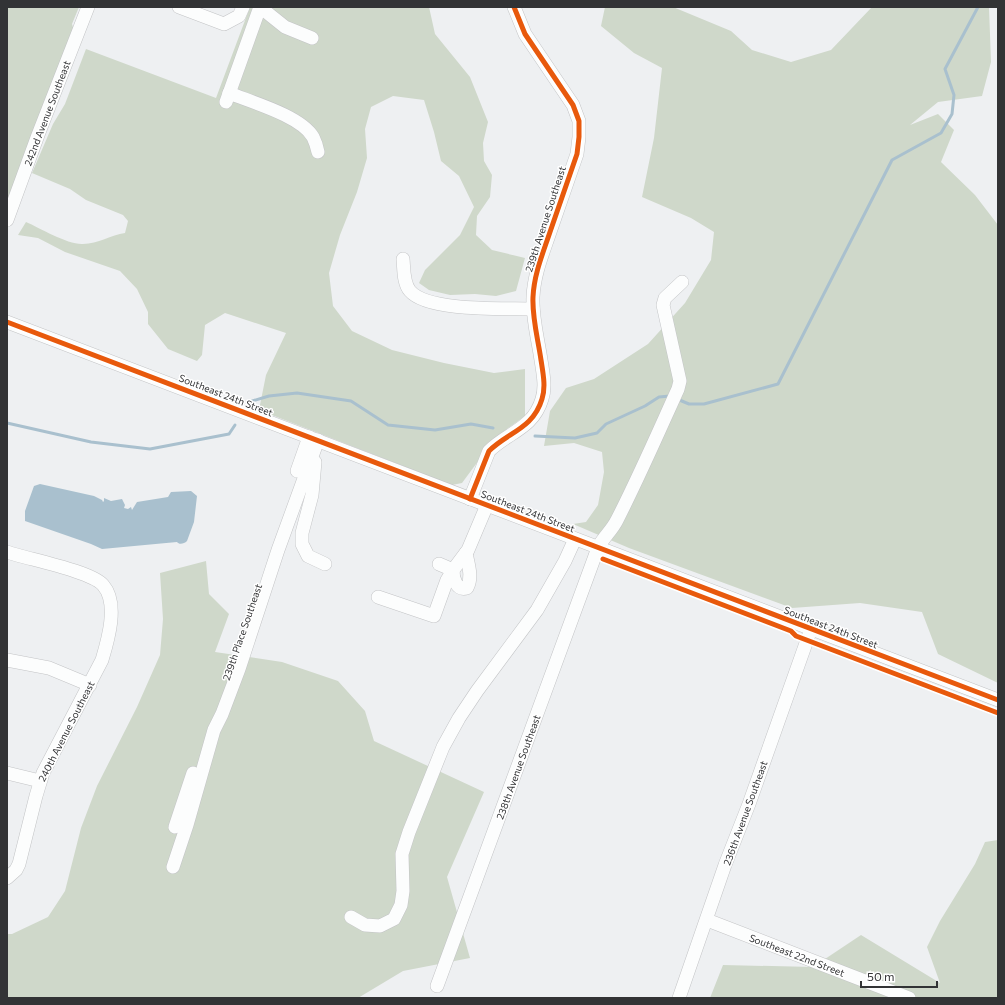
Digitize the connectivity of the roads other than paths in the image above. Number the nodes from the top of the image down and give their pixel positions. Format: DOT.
graph roads {
  1 [pos="88,7"];
  2 [pos="179,7"];
  3 [pos="243,7"];
  4 [pos="260,7"];
  5 [pos="514,7"];
  6 [pos="312,38"];
  7 [pos="318,152"];
  8 [pos="7,220"];
  9 [pos="403,258"];
  10 [pos="682,282"];
  11 [pos="533,309"];
  12 [pos="7,322"];
  13 [pos="316,440"];
  14 [pos="470,498"];
  15 [pos="487,505"];
  16 [pos="575,539"];
  17 [pos="597,548"];
  18 [pos="7,552"];
  19 [pos="466,553"];
  20 [pos="325,564"];
  21 [pos="439,564"];
  22 [pos="453,570"];
  23 [pos="378,597"];
  24 [pos="811,629"];
  25 [pos="7,660"];
  26 [pos="90,685"];
  27 [pos="998,700"];
  28 [pos="7,773"];
  29 [pos="40,782"];
  30 [pos="175,827"];
  31 [pos="173,867"];
  32 [pos="9,877"];
  33 [pos="351,917"];
  34 [pos="707,920"];
  35 [pos="437,986"];
  36 [pos="679,998"];
  37 [pos="909,998"];
  1 -- 8 [label="street, 242nd Avenue Southeast"];
  2 -- 3 [label="street"];
  4 -- 6 [label="street"];
  4 -- 7 [label="street"];
  5 -- 11 [label="street, 239th Avenue Southeast"];
  9 -- 11 [label="street"];
  10 -- 17 [label="street, 238th Avenue Southeast"];
  11 -- 14 [label="street, 239th Avenue Southeast"];
  12 -- 13 [label="street, Southeast 24th Street"];
  13 -- 14 [label="street, Southeast 24th Street"];
  13 -- 20 [label="street"];
  13 -- 30 [label="street, 239th Place Southeast"];
  13 -- 31 [label="street"];
  14 -- 15 [label="street, Southeast 24th Street"];
  15 -- 16 [label="street, Southeast 24th Street"];
  15 -- 19 [label="street"];
  16 -- 17 [label="street, Southeast 24th Street"];
  16 -- 33 [label="street"];
  17 -- 24 [label="street, Southeast 24th Street"];
  17 -- 35 [label="street, 238th Avenue Southeast"];
  18 -- 26 [label="street, 240th Avenue Southeast"];
  19 -- 22 [label="street"];
  19 -- 22 [label="street"];
  21 -- 22 [label="street"];
  22 -- 23 [label="street"];
  24 -- 27 [label="street, Southeast 24th Street"];
  24 -- 34 [label="street, 236th Avenue Southeast"];
  25 -- 26 [label="street"];
  26 -- 29 [label="street, 240th Avenue Southeast"];
  28 -- 29 [label="street"];
  29 -- 32 [label="street, 240th Avenue Southeast"];
  34 -- 36 [label="street, 236th Avenue Southeast"];
  34 -- 37 [label="street, Southeast 22nd Street"];
}
